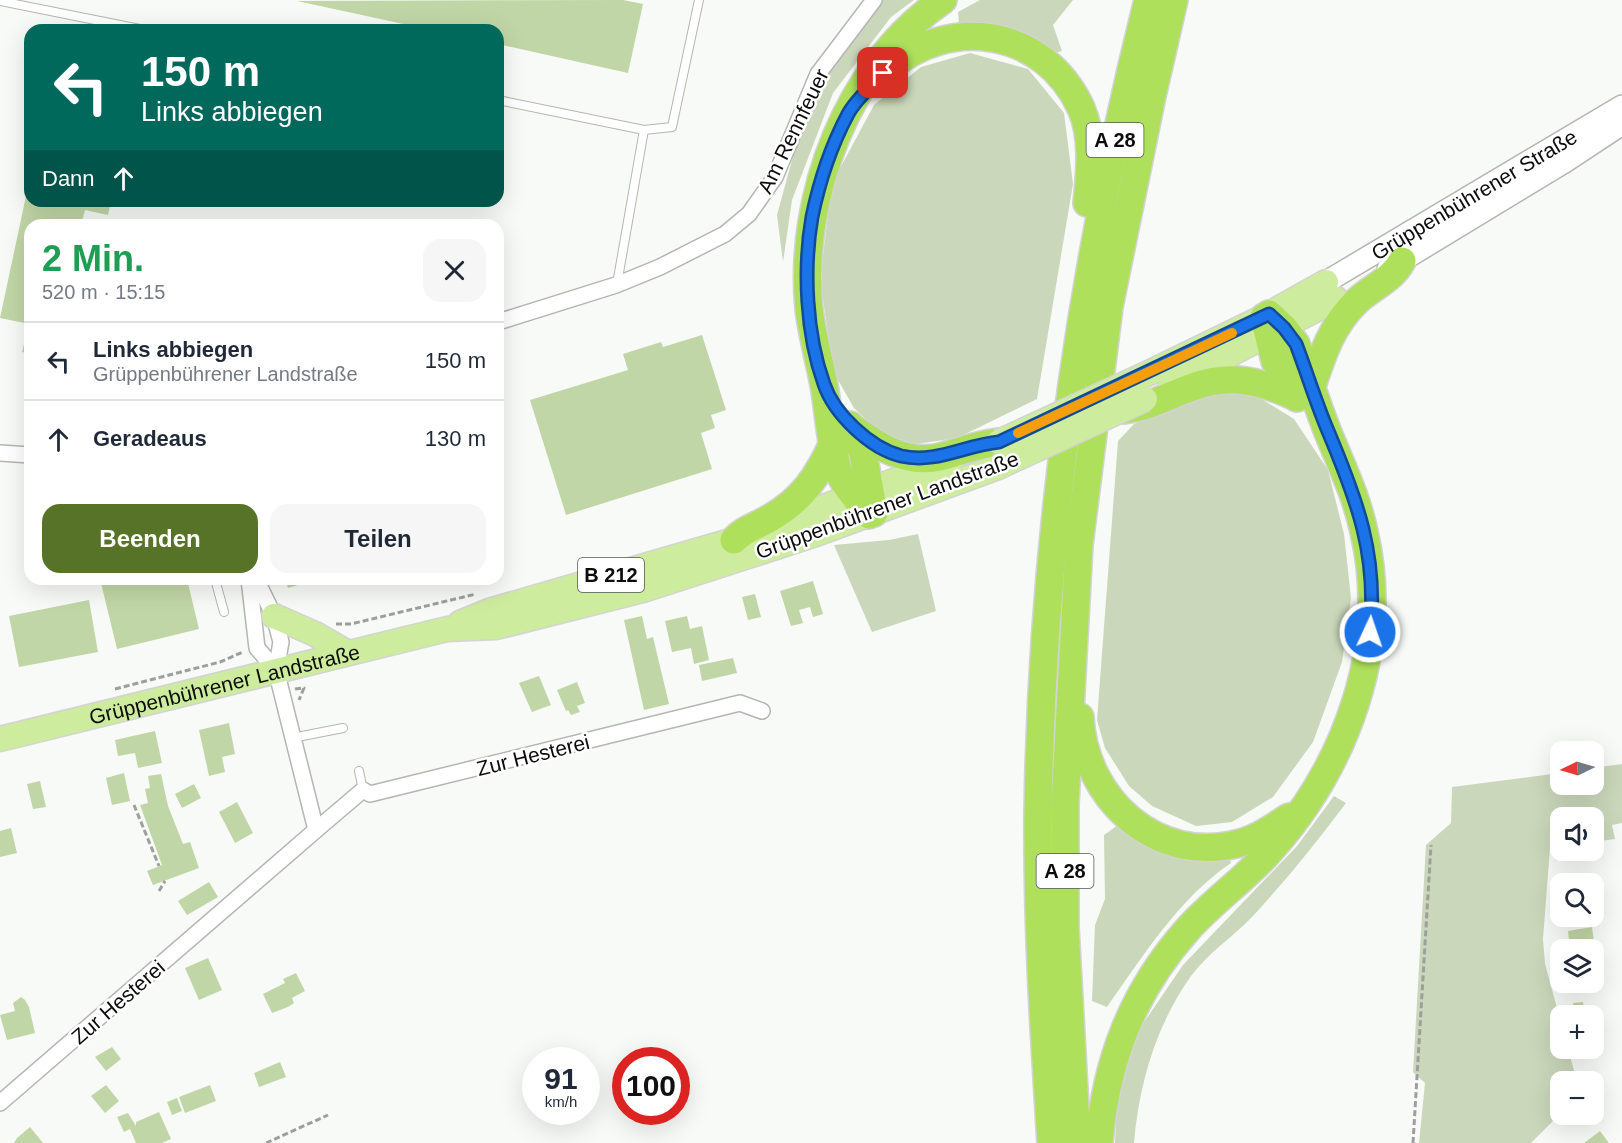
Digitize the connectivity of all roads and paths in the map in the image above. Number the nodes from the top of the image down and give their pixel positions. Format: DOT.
graph roads {
  1 [pos="699,0"];
  2 [pos="874,0"];
  3 [pos="942,0"];
  4 [pos="1148,0"];
  5 [pos="1174,0"];
  6 [pos="0,1"];
  7 [pos="115,24"];
  8 [pos="504,101"];
  9 [pos="1622,106"];
  10 [pos="849,112"];
  11 [pos="1622,124"];
  12 [pos="644,130"];
  13 [pos="1402,261"];
  14 [pos="1087,280"];
  15 [pos="616,285"];
  16 [pos="1331,290"];
  17 [pos="504,320"];
  18 [pos="1271,324"];
  19 [pos="1304,391"];
  20 [pos="1138,406"];
  21 [pos="842,434"];
  22 [pos="0,453"];
  23 [pos="24,455"];
  24 [pos="998,455"];
  25 [pos="867,504"];
  26 [pos="734,540"];
  27 [pos="217,585"];
  28 [pos="250,585"];
  29 [pos="259,585"];
  30 [pos="477,593"];
  31 [pos="1076,600"];
  32 [pos="224,612"];
  33 [pos="274,616"];
  34 [pos="332,624"];
  35 [pos="447,629"];
  36 [pos="241,652"];
  37 [pos="348,653"];
  38 [pos="220,662"];
  39 [pos="276,670"];
  40 [pos="762,711"];
  41 [pos="343,728"];
  42 [pos="292,738"];
  43 [pos="0,739"];
  44 [pos="359,771"];
  45 [pos="363,790"];
  46 [pos="134,806"];
  47 [pos="1302,808"];
  48 [pos="316,830"];
  49 [pos="1431,845"];
  50 [pos="159,866"];
  51 [pos="165,880"];
  52 [pos="159,891"];
  53 [pos="0,1103"];
  54 [pos="328,1115"];
  55 [pos="266,1143"];
  56 [pos="1051,1143"];
  57 [pos="1077,1143"];
  58 [pos="1099,1143"];
  59 [pos="1413,1143"];
  1 -- 12 [label="lane"];
  2 -- 15 [label="street, Am Rennfeuer"];
  3 -- 10 [label="highway"];
  4 -- 14 [label="highway, A 28"];
  5 -- 31 [label="highway, A 28"];
  6 -- 7 [label="lane"];
  8 -- 12 [label="lane"];
  9 -- 16 [label="main road, Grüppenbührener Straße"];
  10 -- 14 [label="highway"];
  10 -- 21 [label="highway"];
  11 -- 13 [label="main road, Grüppenbührener Straße"];
  12 -- 15 [label="lane"];
  13 -- 16 [label="main road, Grüppenbührener Straße"];
  13 -- 19 [label="highway"];
  14 -- 56 [label="highway, A 28"];
  15 -- 17 [label="street, Am Rennfeuer"];
  16 -- 18 [label="main road, Grüppenbührener Landstraße / B 212"];
  18 -- 19 [label="highway"];
  18 -- 20 [label="main road, Grüppenbührener Landstraße / B 212"];
  18 -- 24 [label="main road, Grüppenbührener Landstraße / B 212, bridge"];
  19 -- 20 [label="highway"];
  19 -- 47 [label="highway"];
  20 -- 24 [label="main road, Grüppenbührener Landstraße / B 212, bridge"];
  21 -- 24 [label="highway"];
  21 -- 25 [label="highway"];
  21 -- 26 [label="highway"];
  22 -- 23 [label="street"];
  24 -- 25 [label="main road, Grüppenbührener Landstraße / B 212"];
  25 -- 26 [label="main road, Grüppenbührener Landstraße / B 212"];
  25 -- 35 [label="main road, Grüppenbührener Landstraße / B 212"];
  26 -- 35 [label="main road, Grüppenbührener Landstraße / B 212"];
  27 -- 32 [label="lane"];
  28 -- 39 [label="street"];
  29 -- 33 [label="street"];
  30 -- 34 [label="path"];
  31 -- 47 [label="highway"];
  31 -- 57 [label="highway, A 28"];
  33 -- 37 [label="main road"];
  33 -- 39 [label="street"];
  35 -- 37 [label="main road, Grüppenbührener Landstraße / B 212"];
  36 -- 38 [label="path"];
  37 -- 39 [label="main road, Grüppenbührener Landstraße / B 212"];
  39 -- 42 [label="street"];
  39 -- 43 [label="main road, Grüppenbührener Landstraße / B 212"];
  40 -- 45 [label="street, Zur Hesterei"];
  41 -- 42 [label="lane"];
  42 -- 48 [label="street"];
  44 -- 45 [label="lane"];
  45 -- 48 [label="street, Zur Hesterei"];
  46 -- 50 [label="path"];
  47 -- 58 [label="highway"];
  48 -- 53 [label="street, Zur Hesterei"];
  49 -- 59 [label="path"];
  51 -- 52 [label="path"];
  54 -- 55 [label="path"];
}
